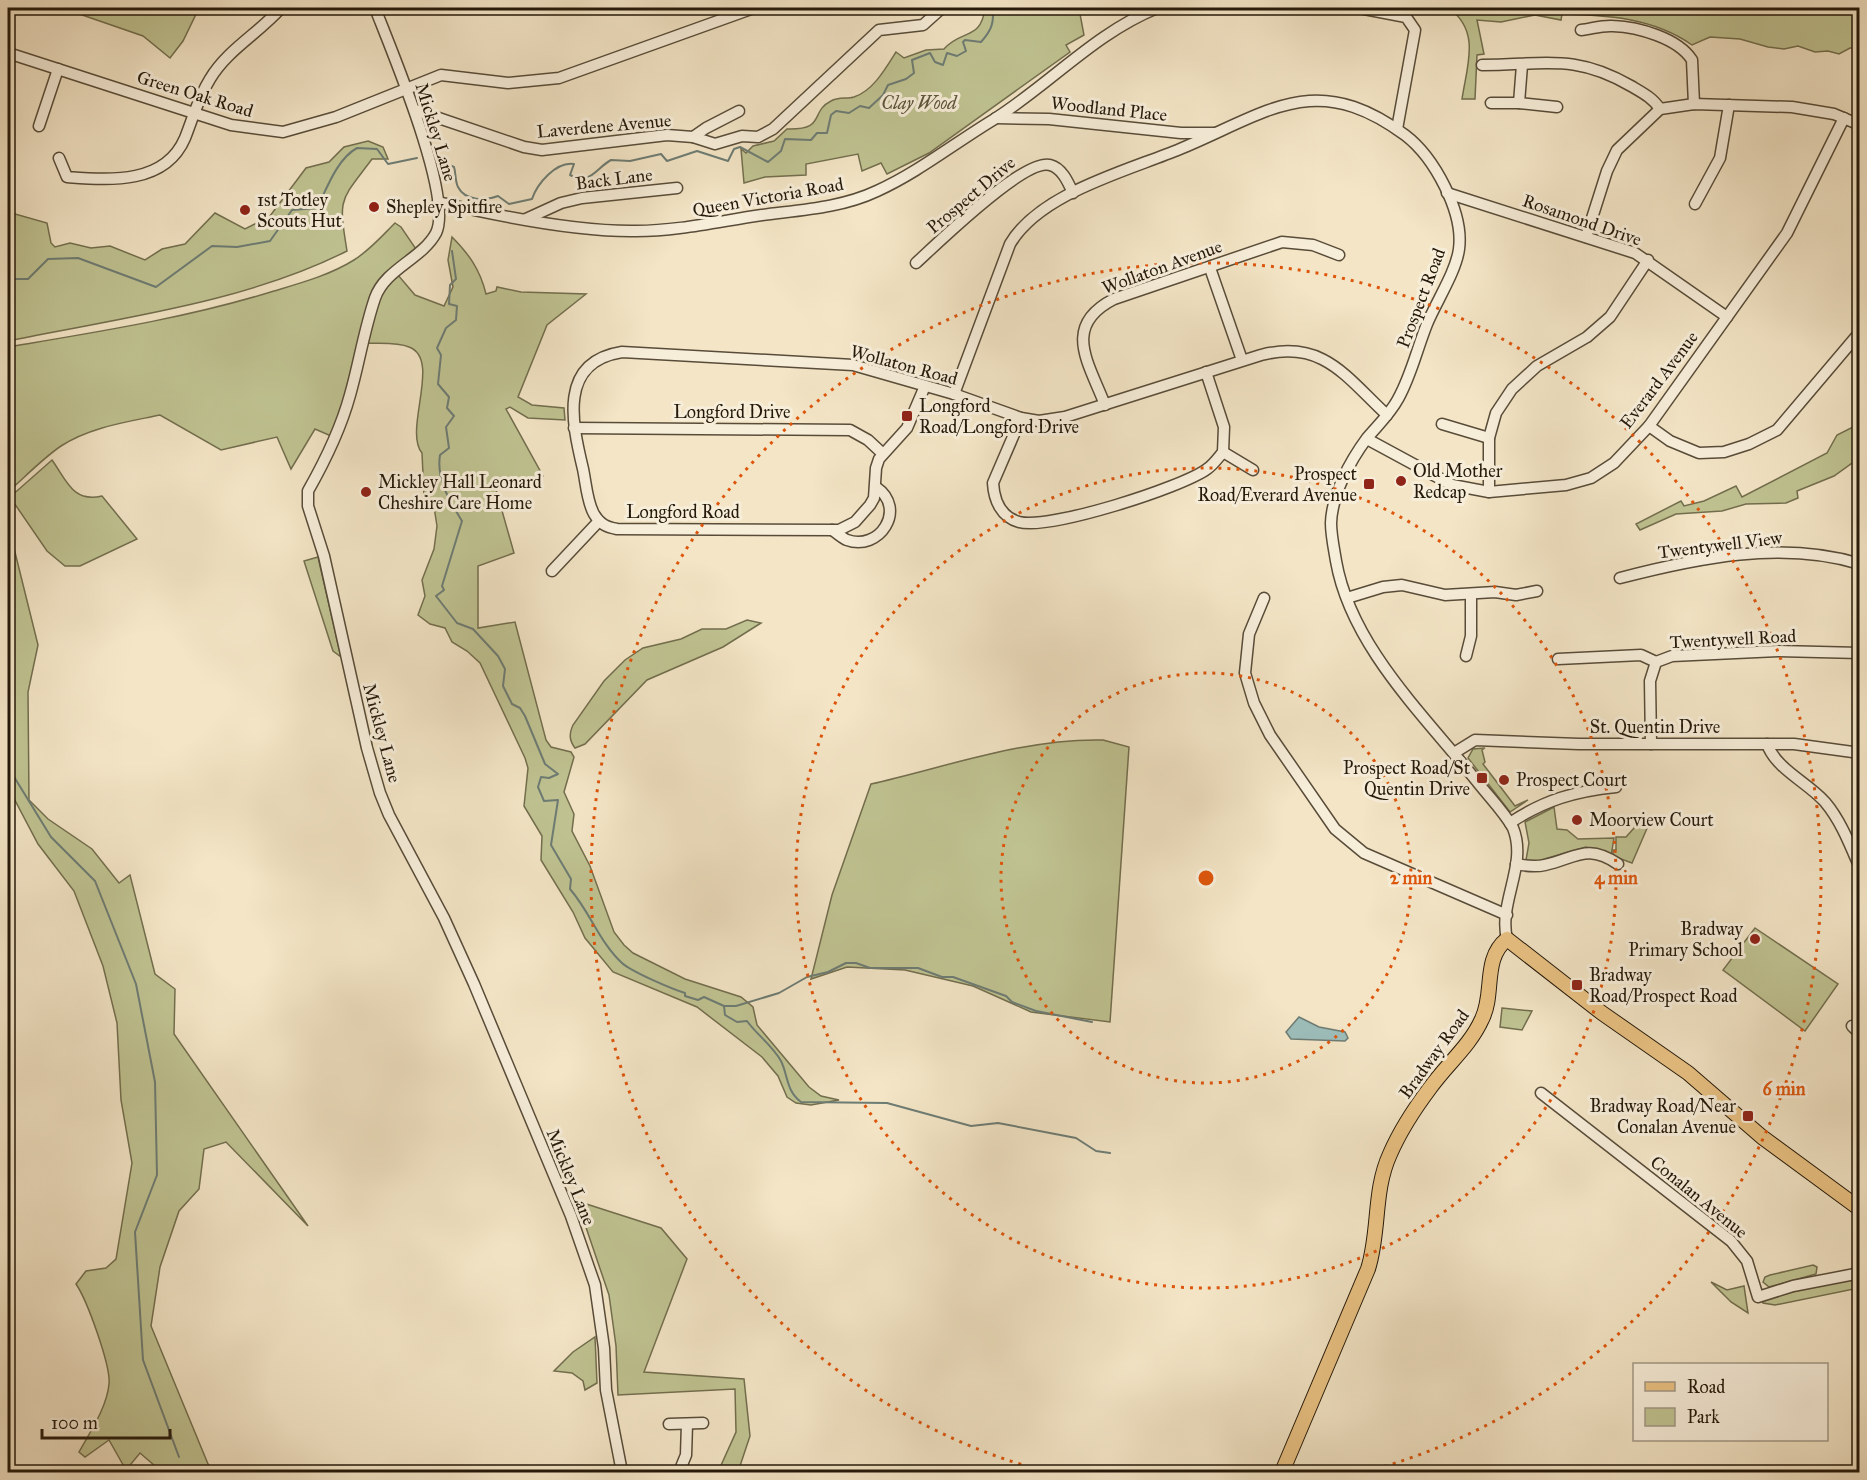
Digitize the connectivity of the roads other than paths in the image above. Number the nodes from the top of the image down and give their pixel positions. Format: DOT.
graph roads {
  1 [pos="281,8"];
  2 [pos="375,8"];
  3 [pos="754,8"];
  4 [pos="942,8"];
  5 [pos="1157,8"];
  6 [pos="1359,8"];
  7 [pos="1581,30"];
  8 [pos="8,53"];
  9 [pos="1482,65"];
  10 [pos="1522,65"];
  11 [pos="58,69"];
  12 [pos="406,88"];
  13 [pos="1491,103"];
  14 [pos="1519,103"];
  15 [pos="1694,104"];
  16 [pos="1730,105"];
  17 [pos="1557,107"];
  18 [pos="1660,109"];
  19 [pos="415,110"];
  20 [pos="739,111"];
  21 [pos="193,112"];
  22 [pos="996,118"];
  23 [pos="1844,118"];
  24 [pos="1860,124"];
  25 [pos="39,126"];
  26 [pos="1397,129"];
  27 [pos="1219,132"];
  28 [pos="1181,133"];
  29 [pos="693,137"];
  30 [pos="1184,148"];
  31 [pos="59,158"];
  32 [pos="677,188"];
  33 [pos="1072,193"];
  34 [pos="1447,193"];
  35 [pos="438,202"];
  36 [pos="1695,204"];
  37 [pos="524,220"];
  38 [pos="1586,237"];
  39 [pos="1339,255"];
  40 [pos="1648,260"];
  41 [pos="916,263"];
  42 [pos="1210,268"];
  43 [pos="1727,317"];
  44 [pos="1860,332"];
  45 [pos="1242,360"];
  46 [pos="1206,372"];
  47 [pos="925,386"];
  48 [pos="954,394"];
  49 [pos="1105,405"];
  50 [pos="1387,416"];
  51 [pos="1021,418"];
  52 [pos="1442,424"];
  53 [pos="1649,426"];
  54 [pos="574,428"];
  55 [pos="1489,438"];
  56 [pos="1367,439"];
  57 [pos="1223,452"];
  58 [pos="882,453"];
  59 [pos="1253,470"];
  60 [pos="876,487"];
  61 [pos="1489,492"];
  62 [pos="599,520"];
  63 [pos="831,530"];
  64 [pos="1860,564"];
  65 [pos="552,571"];
  66 [pos="1620,578"];
  67 [pos="1537,591"];
  68 [pos="1472,595"];
  69 [pos="1347,598"];
  70 [pos="1259,602"];
  71 [pos="1860,653"];
  72 [pos="1466,656"];
  73 [pos="1557,659"];
  74 [pos="1656,662"];
  75 [pos="1651,744"];
  76 [pos="1767,744"];
  77 [pos="1454,753"];
  78 [pos="1860,753"];
  79 [pos="1616,788"];
  80 [pos="1510,823"];
  81 [pos="1516,864"];
  82 [pos="1618,864"];
  83 [pos="1860,868"];
  84 [pos="1507,915"];
  85 [pos="1507,939"];
  86 [pos="1851,1026"];
  87 [pos="1860,1034"];
  88 [pos="1541,1092"];
  89 [pos="1860,1209"];
  90 [pos="1860,1273"];
  91 [pos="703,1423"];
  92 [pos="669,1424"];
  93 [pos="687,1424"];
  94 [pos="622,1473"];
  95 [pos="679,1473"];
  96 [pos="1282,1473"];
  1 -- 21 [label="street"];
  2 -- 12 [label="street, Mickley Lane"];
  3 -- 12 [label="street, Green Oak Road"];
  4 -- 29 [label="street, Laverdene Avenue"];
  5 -- 22 [label="street, Queen Victoria Road"];
  6 -- 26 [label="street"];
  7 -- 15 [label="street"];
  8 -- 11 [label="street, Green Oak Road"];
  9 -- 10 [label="street"];
  10 -- 14 [label="street"];
  10 -- 18 [label="street"];
  11 -- 21 [label="street, Green Oak Road"];
  11 -- 25 [label="street"];
  12 -- 19 [label="street, Mickley Lane"];
  12 -- 21 [label="street, Green Oak Road"];
  13 -- 14 [label="street"];
  14 -- 17 [label="street"];
  15 -- 16 [label="street"];
  15 -- 18 [label="street"];
  16 -- 23 [label="street"];
  16 -- 36 [label="street"];
  18 -- 38 [label="street"];
  19 -- 29 [label="street, Laverdene Avenue"];
  19 -- 35 [label="street, Mickley Lane"];
  20 -- 29 [label="street, Laverdene Avenue"];
  21 -- 31 [label="street"];
  22 -- 28 [label="street, Woodland Place"];
  22 -- 37 [label="street, Queen Victoria Road"];
  23 -- 24 [label="street"];
  23 -- 43 [label="street, Everard Avenue"];
  26 -- 27 [label="street, Prospect Road"];
  26 -- 34 [label="street, Prospect Road"];
  27 -- 28 [label="street, Woodland Place"];
  27 -- 30 [label="street, Prospect Road"];
  28 -- 30 [label="street"];
  30 -- 33 [label="street, Prospect Road"];
  32 -- 37 [label="street, Back Lane"];
  33 -- 41 [label="street, Prospect Drive"];
  33 -- 48 [label="street, Prospect Road"];
  34 -- 38 [label="street, Rosamond Drive"];
  34 -- 50 [label="street, Prospect Road"];
  35 -- 37 [label="street, Queen Victoria Road"];
  35 -- 94 [label="street, Mickley Lane"];
  38 -- 40 [label="street, Rosamond Drive"];
  39 -- 42 [label="street, Wollaton Avenue"];
  40 -- 43 [label="street, Rosamond Drive"];
  40 -- 55 [label="street"];
  42 -- 45 [label="street"];
  42 -- 49 [label="street, Wollaton Avenue"];
  43 -- 53 [label="street, Everard Avenue"];
  44 -- 53 [label="street"];
  45 -- 46 [label="street, Wollaton Road"];
  45 -- 50 [label="street, Wollaton Road"];
  46 -- 49 [label="street, Wollaton Road"];
  46 -- 57 [label="street"];
  47 -- 48 [label="street, Wollaton Road"];
  47 -- 54 [label="street, Wollaton Road"];
  47 -- 58 [label="street"];
  48 -- 51 [label="street, Wollaton Road"];
  49 -- 51 [label="street, Wollaton Road"];
  50 -- 56 [label="street, Prospect Road"];
  51 -- 57 [label="street"];
  52 -- 55 [label="street"];
  53 -- 61 [label="street, Everard Avenue"];
  54 -- 58 [label="street, Longford Drive"];
  54 -- 62 [label="street"];
  55 -- 61 [label="street"];
  56 -- 61 [label="street, Everard Avenue"];
  56 -- 69 [label="street, Prospect Road"];
  57 -- 59 [label="street"];
  58 -- 60 [label="street, Longford Road"];
  60 -- 63 [label="street, Longford Road"];
  60 -- 63 [label="street, Longford Road"];
  62 -- 63 [label="street, Longford Road"];
  62 -- 65 [label="street"];
  64 -- 66 [label="street, Twentywell View"];
  67 -- 68 [label="street"];
  68 -- 69 [label="street"];
  68 -- 72 [label="street"];
  69 -- 77 [label="street, Prospect Road"];
  70 -- 84 [label="street"];
  71 -- 74 [label="street, Twentywell Road"];
  73 -- 74 [label="street"];
  74 -- 75 [label="street, Twentywell Road"];
  75 -- 76 [label="street, St. Quentin Drive"];
  75 -- 77 [label="street, St. Quentin Drive"];
  76 -- 78 [label="street, St. Quentin Drive"];
  76 -- 83 [label="street"];
  77 -- 80 [label="street, Prospect Road"];
  79 -- 80 [label="street"];
  80 -- 81 [label="street, Prospect Road"];
  81 -- 82 [label="street"];
  81 -- 84 [label="street, Prospect Road"];
  84 -- 85 [label="street, Prospect Road"];
  85 -- 89 [label="main road"];
  85 -- 96 [label="main road, Bradway Road"];
  86 -- 87 [label="street"];
  88 -- 90 [label="street, Conalan Avenue"];
  91 -- 93 [label="street"];
  92 -- 93 [label="street"];
  93 -- 95 [label="street"];
}
